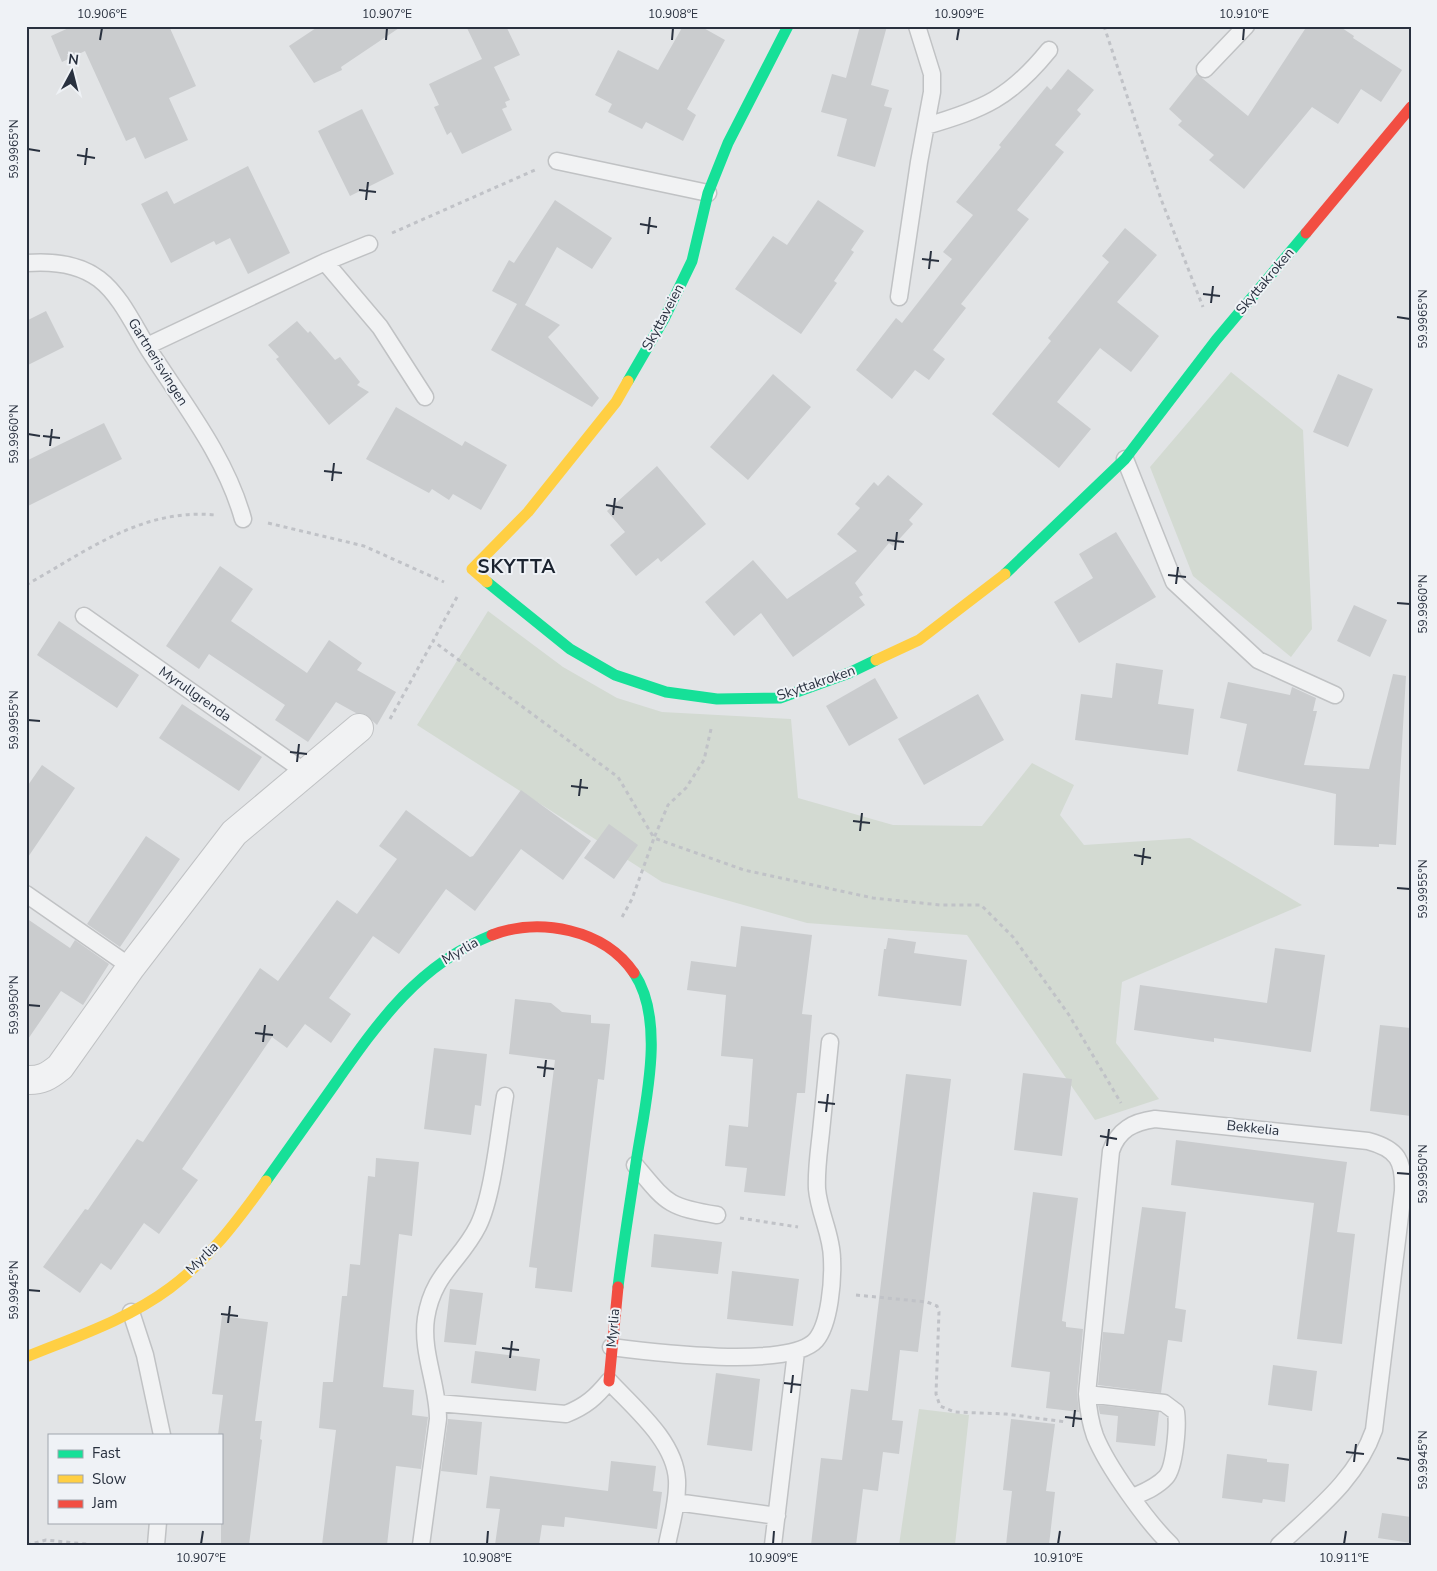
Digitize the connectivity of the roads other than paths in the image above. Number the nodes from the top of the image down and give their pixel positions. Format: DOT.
graph roads {
  1 [pos="788,26"];
  2 [pos="917,26"];
  3 [pos="1246,26"];
  4 [pos="1049,50"];
  5 [pos="1205,69"];
  6 [pos="1411,107"];
  7 [pos="926,126"];
  8 [pos="557,161"];
  9 [pos="708,193"];
  10 [pos="369,244"];
  11 [pos="26,262"];
  12 [pos="325,262"];
  13 [pos="899,297"];
  14 [pos="147,346"];
  15 [pos="425,396"];
  16 [pos="1125,459"];
  17 [pos="243,519"];
  18 [pos="472,569"];
  19 [pos="84,616"];
  20 [pos="1335,695"];
  21 [pos="359,728"];
  22 [pos="305,772"];
  23 [pos="26,894"];
  24 [pos="131,967"];
  25 [pos="830,1042"];
  26 [pos="26,1080"];
  27 [pos="505,1096"];
  28 [pos="635,1165"];
  29 [pos="717,1215"];
  30 [pos="132,1312"];
  31 [pos="611,1347"];
  32 [pos="796,1352"];
  33 [pos="26,1357"];
  34 [pos="609,1381"];
  35 [pos="1087,1394"];
  36 [pos="438,1403"];
  37 [pos="162,1434"];
  38 [pos="1132,1498"];
  39 [pos="676,1502"];
  40 [pos="776,1516"];
  41 [pos="158,1524"];
  42 [pos="156,1545"];
  43 [pos="421,1545"];
  44 [pos="667,1545"];
  45 [pos="773,1545"];
  46 [pos="1171,1545"];
  47 [pos="1279,1545"];
  1 -- 9 [label="street, Skyttaveien"];
  2 -- 7 [label="lane"];
  3 -- 5 [label="lane"];
  4 -- 7 [label="lane"];
  6 -- 16 [label="street, Skyttakroken"];
  7 -- 13 [label="lane"];
  8 -- 9 [label="lane"];
  9 -- 18 [label="street, Skyttaveien"];
  10 -- 12 [label="lane"];
  11 -- 14 [label="lane, Gartnerisvingen"];
  12 -- 14 [label="lane"];
  12 -- 15 [label="lane"];
  14 -- 17 [label="lane, Gartnerisvingen"];
  16 -- 18 [label="street, Skyttakroken"];
  16 -- 20 [label="lane"];
  19 -- 22 [label="lane, Myrullgrenda"];
  21 -- 22 [label="street"];
  22 -- 24 [label="street"];
  23 -- 24 [label="lane"];
  24 -- 26 [label="street"];
  25 -- 32 [label="lane"];
  27 -- 36 [label="lane"];
  28 -- 29 [label="lane"];
  28 -- 30 [label="street, Myrlia"];
  28 -- 31 [label="street, Myrlia"];
  30 -- 33 [label="street, Myrlia"];
  30 -- 37 [label="lane"];
  31 -- 32 [label="lane"];
  31 -- 34 [label="street, Myrlia"];
  32 -- 40 [label="lane"];
  34 -- 36 [label="lane"];
  34 -- 39 [label="lane"];
  35 -- 38 [label="lane"];
  35 -- 38 [label="lane"];
  35 -- 47 [label="lane, Bekkelia"];
  36 -- 43 [label="lane"];
  38 -- 46 [label="lane"];
  39 -- 40 [label="lane"];
  39 -- 44 [label="lane"];
  40 -- 45 [label="lane"];
  41 -- 42 [label="lane"];
}
